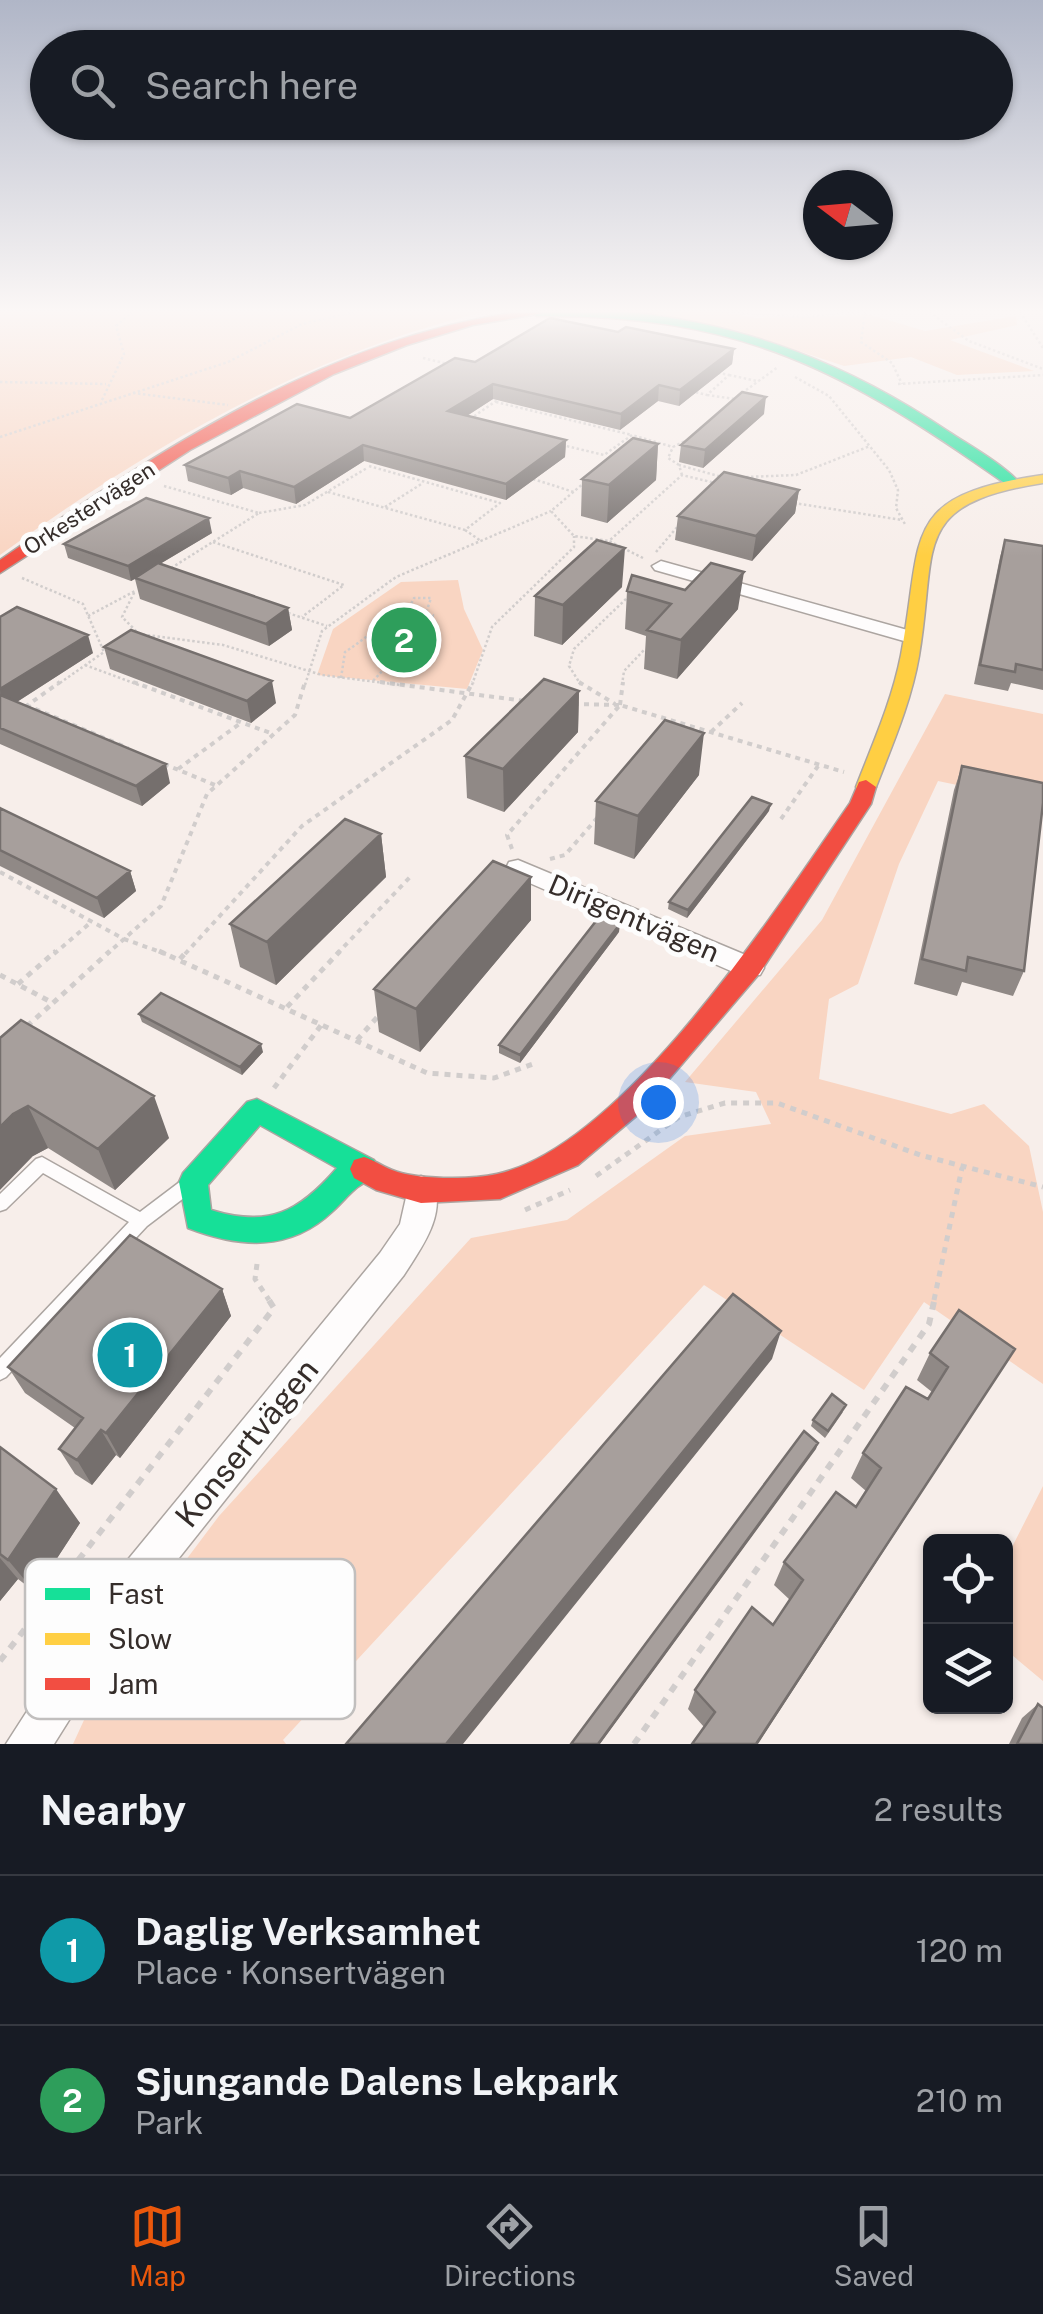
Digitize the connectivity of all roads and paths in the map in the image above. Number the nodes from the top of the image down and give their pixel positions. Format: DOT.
graph roads {
  1 [pos="104,393"];
  2 [pos="123,393"];
  3 [pos="139,393"];
  4 [pos="291,393"];
  5 [pos="508,393"];
  6 [pos="699,393"];
  7 [pos="742,393"];
  8 [pos="824,393"];
  9 [pos="874,393"];
  10 [pos="706,395"];
  11 [pos="735,399"];
  12 [pos="102,400"];
  13 [pos="495,402"];
  14 [pos="257,409"];
  15 [pos="723,410"];
  16 [pos="483,426"];
  17 [pos="632,434"];
  18 [pos="0,437"];
  19 [pos="687,440"];
  20 [pos="552,443"];
  21 [pos="673,446"];
  22 [pos="870,446"];
  23 [pos="658,450"];
  24 [pos="604,455"];
  25 [pos="381,457"];
  26 [pos="612,460"];
  27 [pos="679,465"];
  28 [pos="369,466"];
  29 [pos="517,474"];
  30 [pos="682,475"];
  31 [pos="136,477"];
  32 [pos="740,477"];
  33 [pos="1043,478"];
  34 [pos="586,481"];
  35 [pos="1011,481"];
  36 [pos="425,482"];
  37 [pos="328,492"];
  38 [pos="574,492"];
  39 [pos="790,502"];
  40 [pos="385,508"];
  41 [pos="552,511"];
  42 [pos="259,513"];
  43 [pos="902,520"];
  44 [pos="681,524"];
  45 [pos="465,530"];
  46 [pos="574,536"];
  47 [pos="481,541"];
  48 [pos="609,541"];
  49 [pos="213,542"];
  50 [pos="924,542"];
  51 [pos="660,566"];
  52 [pos="8,572"];
  53 [pos="182,578"];
  54 [pos="415,610"];
  55 [pos="285,612"];
  56 [pos="426,612"];
  57 [pos="88,616"];
  58 [pos="302,617"];
  59 [pos="329,626"];
  60 [pos="911,637"];
  61 [pos="649,646"];
  62 [pos="85,665"];
  63 [pos="308,670"];
  64 [pos="341,678"];
  65 [pos="372,682"];
  66 [pos="468,696"];
  67 [pos="534,702"];
  68 [pos="568,704"];
  69 [pos="742,704"];
  70 [pos="620,705"];
  71 [pos="26,706"];
  72 [pos="13,714"];
  73 [pos="242,722"];
  74 [pos="680,723"];
  75 [pos="711,732"];
  76 [pos="274,734"];
  77 [pos="667,738"];
  78 [pos="144,755"];
  79 [pos="161,762"];
  80 [pos="818,765"];
  81 [pos="178,769"];
  82 [pos="870,779"];
  83 [pos="216,786"];
  84 [pos="603,811"];
  85 [pos="781,819"];
  86 [pos="518,868"];
  87 [pos="0,872"];
  88 [pos="411,876"];
  89 [pos="92,922"];
  90 [pos="124,939"];
  91 [pos="180,959"];
  92 [pos="750,968"];
  93 [pos="0,975"];
  94 [pos="18,984"];
  95 [pos="53,1003"];
  96 [pos="286,1008"];
  97 [pos="383,1011"];
  98 [pos="322,1024"];
  99 [pos="13,1037"];
  100 [pos="357,1040"];
  101 [pos="534,1064"];
  102 [pos="257,1110"];
  103 [pos="356,1166"];
  104 [pos="962,1168"];
  105 [pos="192,1182"];
  106 [pos="1043,1187"];
  107 [pos="421,1190"];
  108 [pos="0,1204"];
  109 [pos="521,1211"];
  110 [pos="142,1221"];
  111 [pos="263,1230"];
  112 [pos="0,1372"];
  113 [pos="79,1559"];
  114 [pos="154,1559"];
  115 [pos="25,1629"];
  116 [pos="0,1661"];
  117 [pos="44,1719"];
  118 [pos="28,1744"];
  119 [pos="634,1744"];
  1 -- 12 [label="path"];
  2 -- 12 [label="path"];
  3 -- 14 [label="path"];
  4 -- 14 [label="street, Orkestervägen"];
  5 -- 13 [label="path"];
  6 -- 10 [label="path"];
  7 -- 11 [label="path"];
  8 -- 22 [label="path"];
  9 -- 35 [label="street, Orkestervägen"];
  10 -- 11 [label="path"];
  11 -- 15 [label="path"];
  12 -- 18 [label="path"];
  13 -- 16 [label="path"];
  13 -- 17 [label="path"];
  14 -- 31 [label="street, Orkestervägen"];
  17 -- 21 [label="path"];
  17 -- 24 [label="path"];
  19 -- 21 [label="path"];
  20 -- 24 [label="path"];
  21 -- 23 [label="path"];
  21 -- 27 [label="path"];
  22 -- 32 [label="path"];
  22 -- 43 [label="path"];
  24 -- 26 [label="path"];
  25 -- 28 [label="path"];
  27 -- 30 [label="path"];
  27 -- 30 [label="path"];
  28 -- 36 [label="path"];
  28 -- 37 [label="path"];
  29 -- 38 [label="path"];
  30 -- 48 [label="path"];
  31 -- 42 [label="path"];
  31 -- 52 [label="street, Orkestervägen"];
  33 -- 35 [label="street, Dirigentvägen"];
  34 -- 38 [label="path"];
  35 -- 50 [label="street, Dirigentvägen"];
  36 -- 40 [label="path"];
  36 -- 45 [label="path"];
  37 -- 40 [label="path"];
  37 -- 42 [label="path"];
  38 -- 41 [label="path"];
  39 -- 43 [label="path"];
  40 -- 45 [label="path"];
  41 -- 46 [label="path"];
  41 -- 47 [label="path"];
  42 -- 49 [label="path"];
  43 -- 50 [label="path"];
  44 -- 51 [label="path"];
  45 -- 47 [label="path"];
  46 -- 48 [label="path"];
  46 -- 66 [label="path"];
  47 -- 59 [label="path"];
  48 -- 51 [label="path"];
  49 -- 53 [label="path"];
  49 -- 58 [label="path"];
  50 -- 60 [label="street, Dirigentvägen"];
  51 -- 60 [label="street"];
  51 -- 70 [label="path"];
  52 -- 57 [label="path"];
  54 -- 56 [label="path"];
  54 -- 56 [label="path"];
  54 -- 64 [label="path"];
  55 -- 58 [label="path"];
  56 -- 65 [label="path"];
  57 -- 62 [label="path"];
  57 -- 63 [label="path"];
  58 -- 59 [label="path"];
  59 -- 63 [label="path"];
  60 -- 82 [label="street, Dirigentvägen"];
  61 -- 70 [label="path"];
  62 -- 71 [label="path"];
  62 -- 73 [label="path"];
  63 -- 64 [label="path"];
  63 -- 76 [label="path"];
  64 -- 65 [label="path"];
  65 -- 66 [label="path"];
  66 -- 67 [label="path"];
  66 -- 91 [label="path"];
  68 -- 70 [label="path"];
  69 -- 75 [label="path"];
  70 -- 74 [label="path"];
  70 -- 86 [label="path"];
  71 -- 72 [label="path"];
  71 -- 78 [label="path"];
  73 -- 76 [label="path"];
  73 -- 81 [label="path"];
  74 -- 75 [label="path"];
  74 -- 77 [label="path"];
  75 -- 80 [label="path"];
  76 -- 83 [label="path"];
  79 -- 81 [label="path"];
  80 -- 82 [label="path"];
  80 -- 85 [label="path"];
  81 -- 83 [label="path"];
  82 -- 92 [label="street, Dirigentvägen"];
  83 -- 90 [label="path"];
  84 -- 86 [label="path"];
  86 -- 92 [label="street, Dirigentvägen"];
  87 -- 89 [label="path"];
  88 -- 96 [label="path"];
  89 -- 90 [label="path"];
  89 -- 94 [label="path"];
  90 -- 91 [label="path"];
  90 -- 95 [label="path"];
  91 -- 96 [label="path"];
  92 -- 107 [label="street, Dirigentvägen"];
  93 -- 94 [label="path"];
  94 -- 95 [label="path"];
  95 -- 99 [label="path"];
  96 -- 98 [label="path"];
  97 -- 100 [label="path"];
  98 -- 100 [label="path"];
  98 -- 102 [label="path"];
  100 -- 101 [label="path"];
  102 -- 103 [label="street, Dirigentvägen"];
  102 -- 105 [label="street"];
  103 -- 107 [label="street, Dirigentvägen"];
  103 -- 111 [label="street"];
  104 -- 106 [label="path"];
  104 -- 109 [label="path"];
  104 -- 119 [label="path"];
  105 -- 110 [label="lane"];
  105 -- 111 [label="street"];
  107 -- 114 [label="street, Konsertvägen"];
  108 -- 110 [label="lane"];
  110 -- 112 [label="lane"];
  111 -- 113 [label="path"];
  115 -- 116 [label="path"];
  117 -- 118 [label="street, Konsertvägen"];
}
